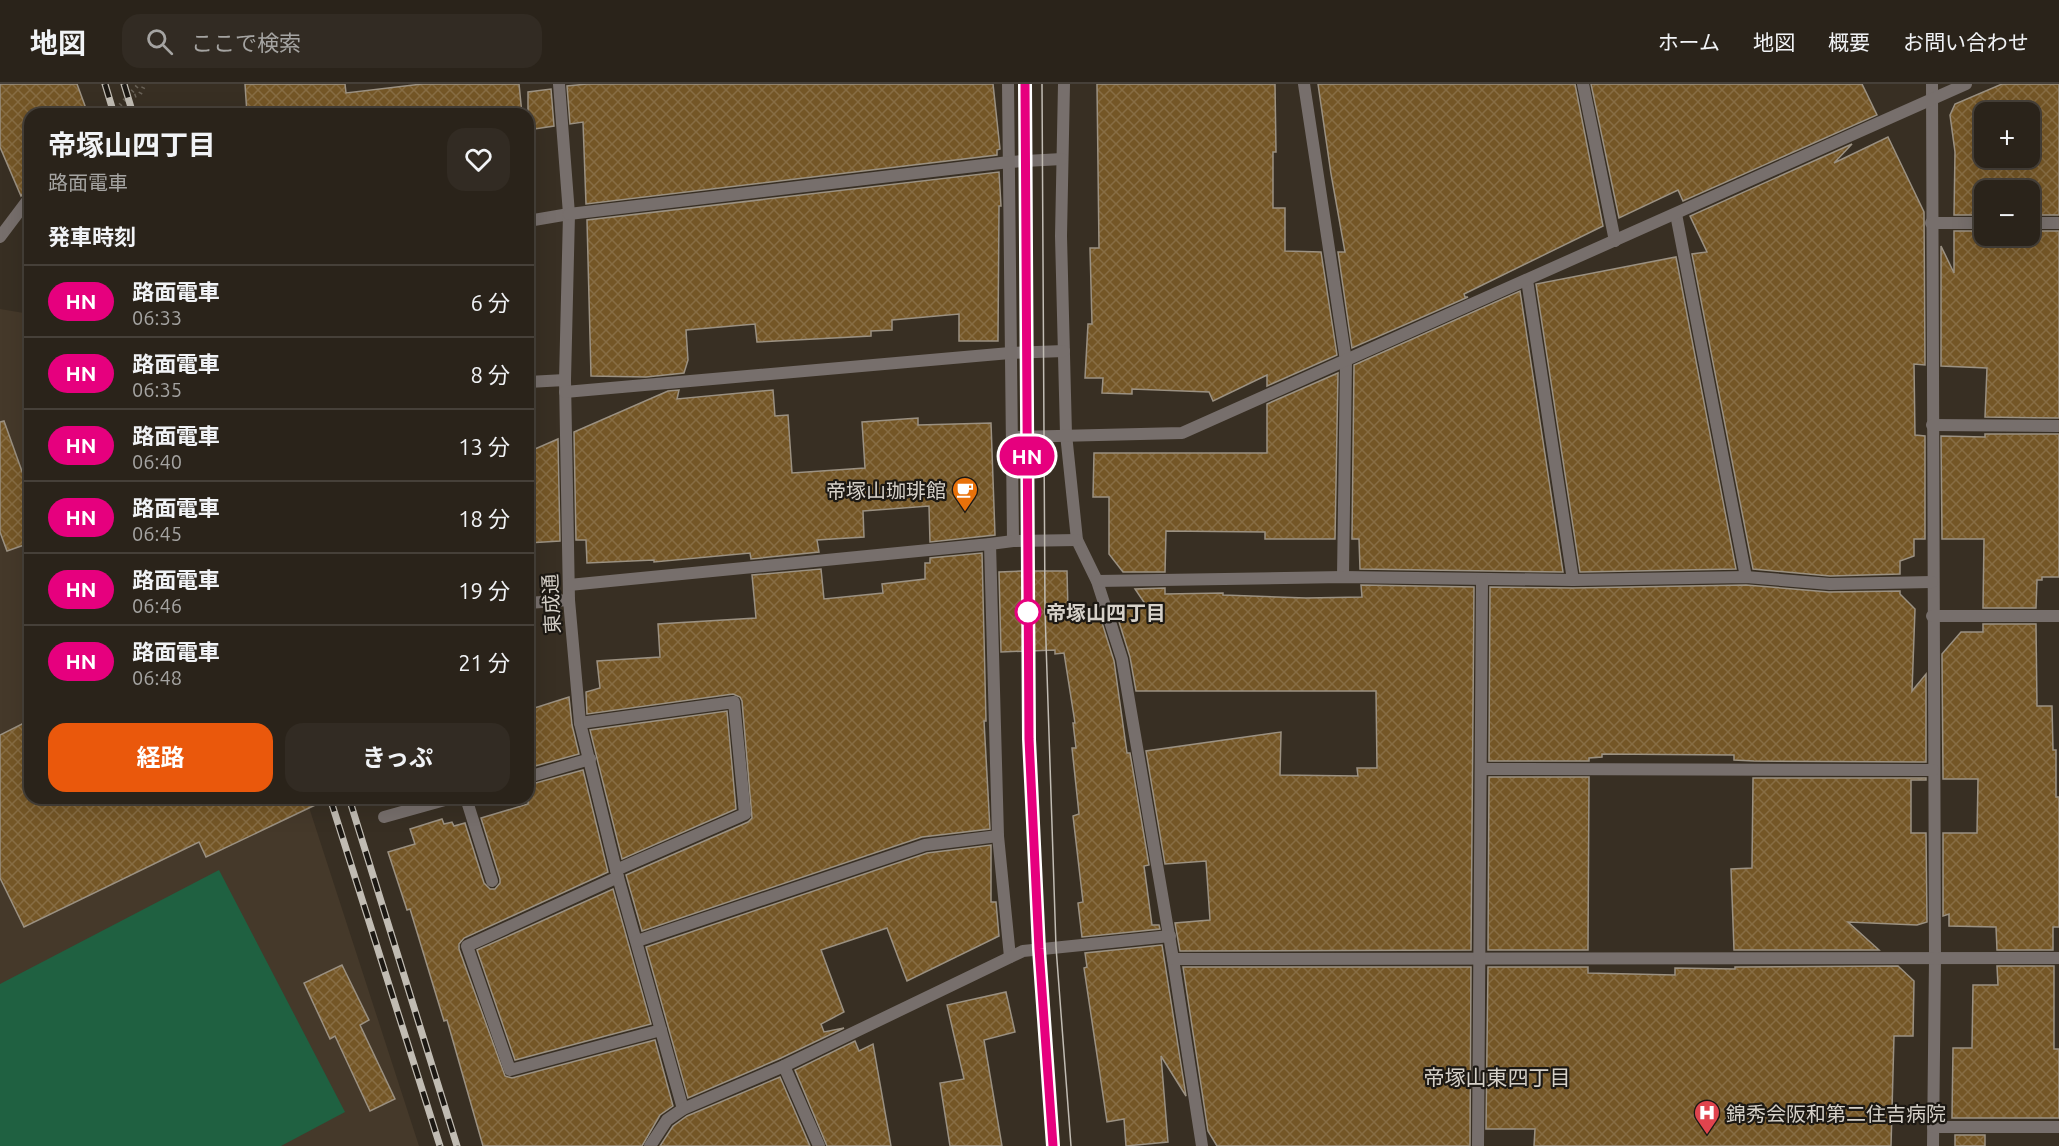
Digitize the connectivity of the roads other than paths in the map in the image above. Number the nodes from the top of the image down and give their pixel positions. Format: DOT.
graph roads {
  1 [pos="559,84"];
  2 [pos="1008,84"];
  3 [pos="1064,84"];
  4 [pos="1304,84"];
  5 [pos="1583,84"];
  6 [pos="1932,84"];
  7 [pos="1966,84"];
  8 [pos="1932,100"];
  9 [pos="1062,159"];
  10 [pos="1009,162"];
  11 [pos="24,205"];
  12 [pos="569,214"];
  13 [pos="1676,214"];
  14 [pos="534,220"];
  15 [pos="1931,223"];
  16 [pos="1974,223"];
  17 [pos="2040,223"];
  18 [pos="2059,223"];
  19 [pos="0,237"];
  20 [pos="1615,241"];
  21 [pos="1527,280"];
  22 [pos="1064,351"];
  23 [pos="1010,353"];
  24 [pos="1346,361"];
  25 [pos="534,383"];
  26 [pos="565,386"];
  27 [pos="1932,425"];
  28 [pos="2059,426"];
  29 [pos="1066,434"];
  30 [pos="1011,437"];
  31 [pos="1013,540"];
  32 [pos="1077,540"];
  33 [pos="990,544"];
  34 [pos="1343,577"];
  35 [pos="1746,577"];
  36 [pos="1482,579"];
  37 [pos="1573,580"];
  38 [pos="1097,581"];
  39 [pos="1932,582"];
  40 [pos="568,585"];
  41 [pos="569,600"];
  42 [pos="534,603"];
  43 [pos="1932,616"];
  44 [pos="2059,616"];
  45 [pos="580,723"];
  46 [pos="590,759"];
  47 [pos="1481,769"];
  48 [pos="1933,770"];
  49 [pos="534,775"];
  50 [pos="432,804"];
  51 [pos="468,804"];
  52 [pos="384,818"];
  53 [pos="998,836"];
  54 [pos="617,873"];
  55 [pos="492,882"];
  56 [pos="1170,936"];
  57 [pos="637,942"];
  58 [pos="1010,957"];
  59 [pos="2059,958"];
  60 [pos="1173,959"];
  61 [pos="1480,959"];
  62 [pos="1935,959"];
  63 [pos="661,1030"];
  64 [pos="784,1066"];
  65 [pos="683,1109"];
  66 [pos="1933,1126"];
  67 [pos="2059,1127"];
  68 [pos="650,1146"];
  69 [pos="819,1146"];
  70 [pos="1202,1146"];
  71 [pos="1478,1146"];
  72 [pos="1933,1146"];
  1 -- 12 [label="street, 東成通"];
  2 -- 10 [label="street"];
  3 -- 9 [label="street"];
  4 -- 24 [label="street"];
  5 -- 20 [label="street"];
  6 -- 8 [label="street"];
  7 -- 8 [label="street"];
  8 -- 13 [label="street"];
  8 -- 15 [label="street"];
  9 -- 10 [label="street"];
  9 -- 22 [label="street"];
  10 -- 12 [label="street"];
  10 -- 23 [label="street"];
  11 -- 19 [label="street"];
  12 -- 14 [label="street"];
  12 -- 26 [label="street, 東成通"];
  13 -- 20 [label="street"];
  13 -- 35 [label="street"];
  15 -- 16 [label="street"];
  15 -- 27 [label="street"];
  17 -- 18 [label="street"];
  20 -- 21 [label="street"];
  21 -- 24 [label="street"];
  21 -- 37 [label="street"];
  22 -- 23 [label="street"];
  22 -- 29 [label="street"];
  23 -- 26 [label="street"];
  23 -- 30 [label="street"];
  24 -- 29 [label="street"];
  24 -- 34 [label="street"];
  25 -- 26 [label="street"];
  26 -- 40 [label="street, 東成通"];
  27 -- 28 [label="street"];
  27 -- 39 [label="street"];
  29 -- 30 [label="street"];
  29 -- 32 [label="street"];
  30 -- 31 [label="street"];
  31 -- 32 [label="street"];
  31 -- 33 [label="street"];
  32 -- 38 [label="street"];
  33 -- 40 [label="street"];
  33 -- 53 [label="street"];
  34 -- 36 [label="street"];
  34 -- 38 [label="street"];
  35 -- 37 [label="street"];
  35 -- 39 [label="street"];
  36 -- 37 [label="street"];
  36 -- 47 [label="street"];
  38 -- 56 [label="street"];
  39 -- 43 [label="street"];
  40 -- 41 [label="street, 東成通"];
  41 -- 42 [label="street"];
  41 -- 45 [label="street, 東成通"];
  43 -- 44 [label="street"];
  43 -- 48 [label="street"];
  45 -- 46 [label="street, 東成通"];
  45 -- 54 [label="street"];
  46 -- 49 [label="street"];
  46 -- 54 [label="street, 東成通"];
  47 -- 48 [label="street"];
  47 -- 61 [label="street"];
  48 -- 62 [label="street"];
  50 -- 52 [label="street"];
  51 -- 55 [label="street"];
  53 -- 57 [label="street"];
  53 -- 58 [label="street"];
  54 -- 57 [label="street, 東成通"];
  54 -- 63 [label="street"];
  56 -- 58 [label="street"];
  56 -- 60 [label="street"];
  57 -- 63 [label="street, 東成通"];
  58 -- 64 [label="street"];
  59 -- 62 [label="street"];
  60 -- 61 [label="street"];
  60 -- 70 [label="street"];
  61 -- 62 [label="street"];
  61 -- 71 [label="street"];
  62 -- 66 [label="street"];
  63 -- 65 [label="street, 東成通"];
  64 -- 65 [label="street"];
  64 -- 69 [label="street"];
  65 -- 68 [label="street"];
  66 -- 67 [label="street"];
  66 -- 72 [label="street"];
}
